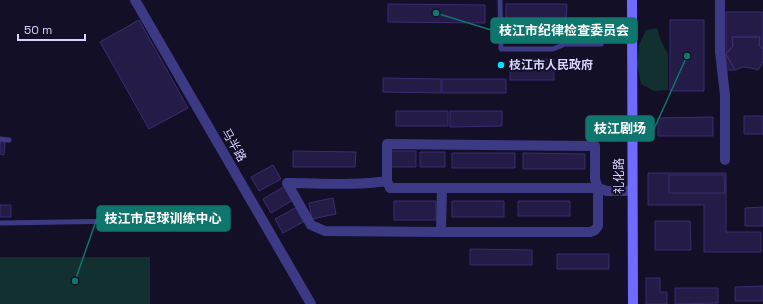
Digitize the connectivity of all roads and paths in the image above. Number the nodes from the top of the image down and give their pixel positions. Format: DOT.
graph roads {
  1 [pos="135,0"];
  2 [pos="500,0"];
  3 [pos="632,0"];
  4 [pos="720,0"];
  5 [pos="601,44"];
  6 [pos="0,139"];
  7 [pos="9,140"];
  8 [pos="726,160"];
  9 [pos="387,181"];
  10 [pos="442,188"];
  11 [pos="598,188"];
  12 [pos="632,191"];
  13 [pos="126,222"];
  14 [pos="0,223"];
  15 [pos="441,232"];
  16 [pos="311,304"];
  17 [pos="633,304"];
  1 -- 16 [label="street, 马半路"];
  2 -- 5 [label="lane"];
  3 -- 12 [label="street, 礼化路"];
  4 -- 8 [label="street"];
  6 -- 7 [label="lane"];
  9 -- 10 [label="street"];
  9 -- 11 [label="street"];
  9 -- 15 [label="street"];
  10 -- 11 [label="street"];
  10 -- 15 [label="street"];
  11 -- 12 [label="street"];
  11 -- 15 [label="street"];
  12 -- 17 [label="street, 礼化路"];
  13 -- 14 [label="lane"];
}
